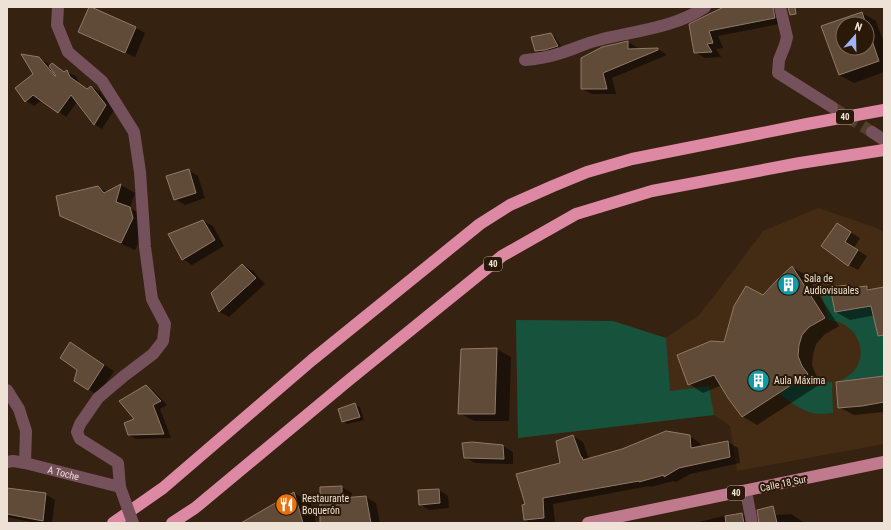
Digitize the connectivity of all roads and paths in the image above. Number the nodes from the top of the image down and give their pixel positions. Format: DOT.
graph roads {
  1 [pos="58,7"];
  2 [pos="705,7"];
  3 [pos="780,7"];
  4 [pos="525,60"];
  5 [pos="832,107"];
  6 [pos="884,110"];
  7 [pos="872,132"];
  8 [pos="884,140"];
  9 [pos="884,150"];
  10 [pos="7,390"];
  11 [pos="7,462"];
  12 [pos="884,462"];
  13 [pos="25,463"];
  14 [pos="120,487"];
  15 [pos="746,491"];
  16 [pos="113,523"];
  17 [pos="133,523"];
  18 [pos="172,523"];
  19 [pos="588,523"];
  20 [pos="752,523"];
  1 -- 14 [label="street"];
  2 -- 4 [label="street"];
  3 -- 5 [label="street"];
  6 -- 16 [label="highway, 40"];
  7 -- 8 [label="street"];
  9 -- 18 [label="highway, 40"];
  10 -- 13 [label="street"];
  11 -- 13 [label="street, A Toche"];
  12 -- 15 [label="main road, Calle 18 Sur / 40"];
  13 -- 14 [label="street, A Toche"];
  14 -- 17 [label="street, bridge"];
  15 -- 19 [label="main road, Calle 18 Sur / 40"];
  15 -- 20 [label="street"];
}
